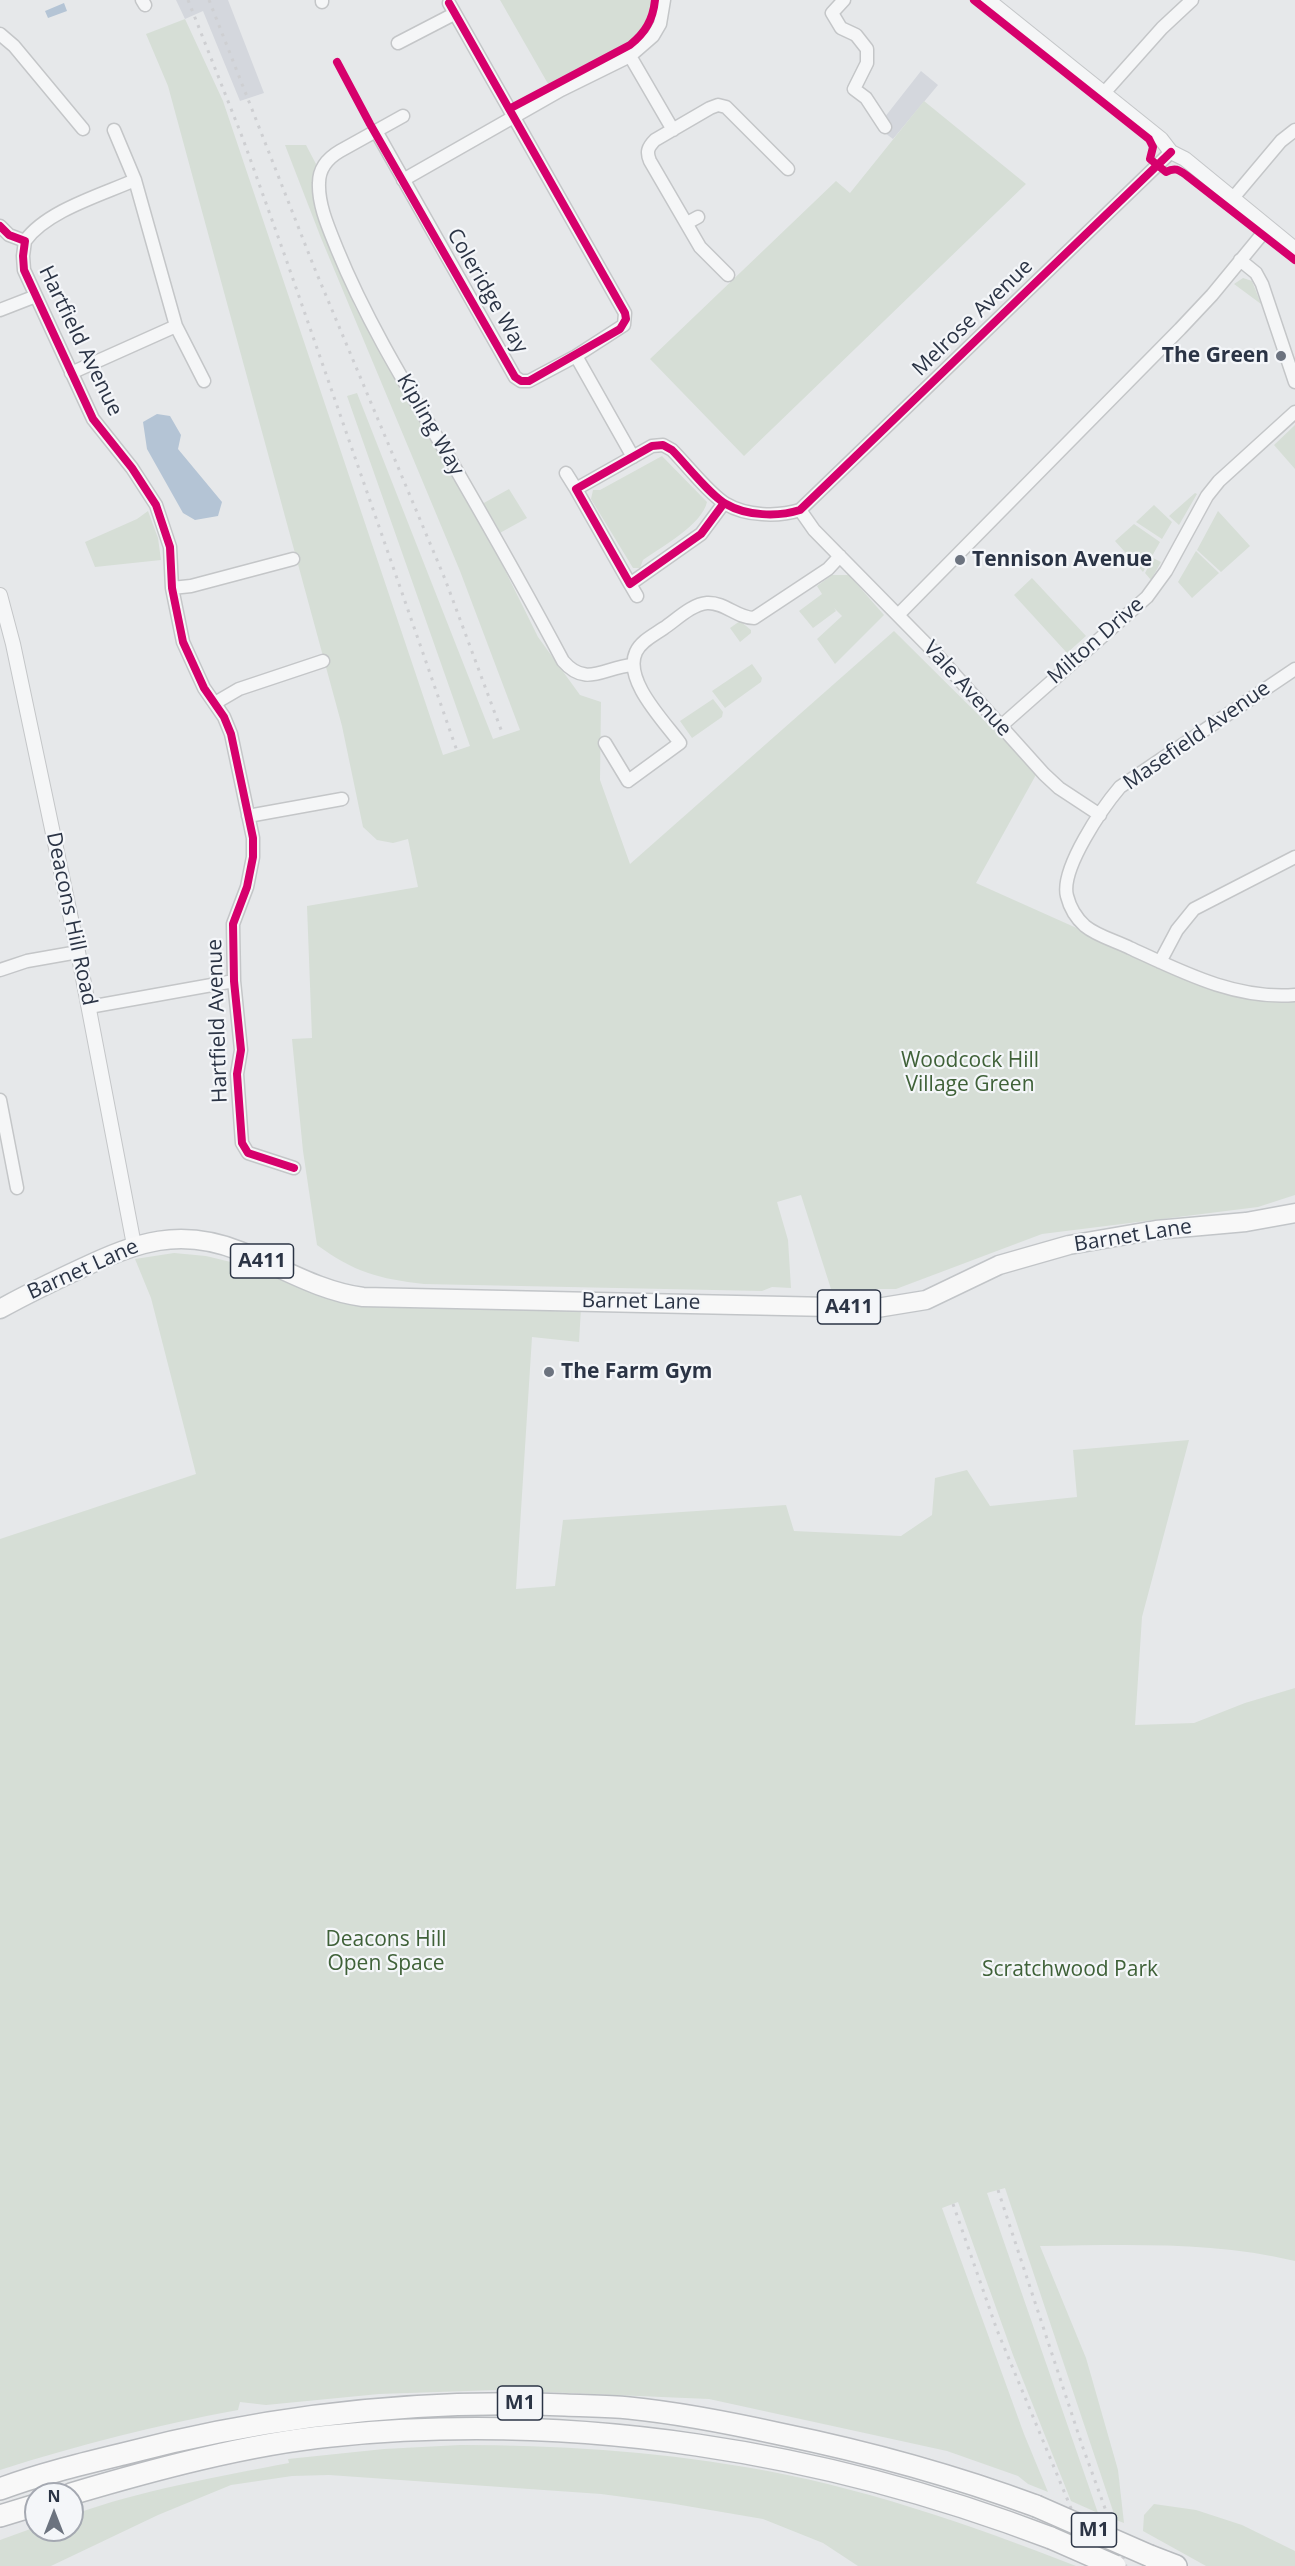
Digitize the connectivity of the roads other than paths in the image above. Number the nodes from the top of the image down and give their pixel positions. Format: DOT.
graph roads {
  1 [pos="664,0"];
  2 [pos="844,0"];
  3 [pos="988,0"];
  4 [pos="1192,0"];
  5 [pos="0,34"];
  6 [pos="398,43"];
  7 [pos="630,56"];
  8 [pos="1104,93"];
  9 [pos="403,116"];
  10 [pos="513,116"];
  11 [pos="885,127"];
  12 [pos="82,129"];
  13 [pos="114,130"];
  14 [pos="673,130"];
  15 [pos="1295,130"];
  16 [pos="376,131"];
  17 [pos="1171,152"];
  18 [pos="788,169"];
  19 [pos="135,180"];
  20 [pos="403,180"];
  21 [pos="1233,198"];
  22 [pos="0,226"];
  23 [pos="1268,227"];
  24 [pos="25,241"];
  25 [pos="1295,249"];
  26 [pos="1240,260"];
  27 [pos="728,275"];
  28 [pos="36,296"];
  29 [pos="0,310"];
  30 [pos="176,326"];
  31 [pos="576,356"];
  32 [pos="71,373"];
  33 [pos="204,381"];
  34 [pos="1295,382"];
  35 [pos="1295,412"];
  36 [pos="633,457"];
  37 [pos="566,473"];
  38 [pos="576,489"];
  39 [pos="724,503"];
  40 [pos="800,510"];
  41 [pos="840,556"];
  42 [pos="292,559"];
  43 [pos="630,584"];
  44 [pos="172,588"];
  45 [pos="0,595"];
  46 [pos="637,596"];
  47 [pos="898,615"];
  48 [pos="323,661"];
  49 [pos="633,665"];
  50 [pos="1295,669"];
  51 [pos="215,703"];
  52 [pos="1001,726"];
  53 [pos="605,743"];
  54 [pos="342,800"];
  55 [pos="1100,815"];
  56 [pos="248,816"];
  57 [pos="1295,857"];
  58 [pos="78,952"];
  59 [pos="1160,962"];
  60 [pos="0,969"];
  61 [pos="234,981"];
  62 [pos="1295,995"];
  63 [pos="89,1007"];
  64 [pos="0,1100"];
  65 [pos="294,1168"];
  66 [pos="17,1188"];
  67 [pos="1295,1213"];
  68 [pos="134,1245"];
  69 [pos="0,1309"];
  70 [pos="0,2489"];
  71 [pos="84,2490"];
  72 [pos="24,2509"];
  73 [pos="0,2516"];
  74 [pos="1150,2556"];
  75 [pos="1115,2566"];
  76 [pos="1171,2566"];
  77 [pos="1176,2566"];
  1 -- 7 [label="street"];
  2 -- 11 [label="street"];
  3 -- 8 [label="street"];
  4 -- 8 [label="street"];
  5 -- 12 [label="street"];
  6 -- 10 [label="street"];
  7 -- 10 [label="street"];
  7 -- 14 [label="street"];
  8 -- 17 [label="street"];
  9 -- 16 [label="street, Kipling Way"];
  10 -- 20 [label="street"];
  10 -- 31 [label="street, Coleridge Way"];
  13 -- 19 [label="street"];
  14 -- 18 [label="street"];
  14 -- 27 [label="street"];
  15 -- 21 [label="street"];
  16 -- 20 [label="street, Coleridge Way"];
  16 -- 49 [label="street, Kipling Way"];
  17 -- 21 [label="street"];
  17 -- 40 [label="street, Melrose Avenue"];
  19 -- 24 [label="street"];
  19 -- 30 [label="street"];
  20 -- 31 [label="street, Coleridge Way"];
  21 -- 23 [label="street"];
  22 -- 24 [label="street"];
  23 -- 25 [label="street"];
  23 -- 26 [label="street"];
  24 -- 28 [label="street, Hartfield Avenue"];
  26 -- 34 [label="street"];
  26 -- 47 [label="street"];
  28 -- 29 [label="street, Hartfield Avenue"];
  28 -- 32 [label="street, Hartfield Avenue"];
  30 -- 32 [label="street"];
  30 -- 33 [label="street"];
  31 -- 36 [label="street"];
  32 -- 44 [label="street, Hartfield Avenue"];
  35 -- 52 [label="street, Milton Drive"];
  36 -- 38 [label="street"];
  36 -- 39 [label="street"];
  37 -- 38 [label="street"];
  38 -- 43 [label="street"];
  39 -- 40 [label="street"];
  39 -- 43 [label="street"];
  40 -- 41 [label="street"];
  41 -- 47 [label="street, Vale Avenue"];
  41 -- 49 [label="street"];
  42 -- 44 [label="street"];
  43 -- 46 [label="street"];
  44 -- 51 [label="street, Hartfield Avenue"];
  45 -- 58 [label="street, Deacons Hill Road"];
  47 -- 52 [label="street, Vale Avenue"];
  48 -- 51 [label="street"];
  49 -- 53 [label="street"];
  50 -- 55 [label="street, Masefield Avenue"];
  51 -- 56 [label="street, Hartfield Avenue"];
  52 -- 55 [label="street, Vale Avenue"];
  54 -- 56 [label="street"];
  55 -- 59 [label="street, Masefield Avenue"];
  56 -- 61 [label="street, Hartfield Avenue"];
  57 -- 59 [label="street"];
  58 -- 60 [label="street"];
  58 -- 63 [label="street, Deacons Hill Road"];
  59 -- 62 [label="street, Masefield Avenue"];
  61 -- 63 [label="street"];
  61 -- 65 [label="street, Hartfield Avenue"];
  63 -- 68 [label="street, Deacons Hill Road"];
  64 -- 66 [label="street"];
  67 -- 68 [label="main road, Barnet Lane / A411"];
  68 -- 69 [label="main road, Barnet Lane / A411"];
  70 -- 74 [label="highway, M1, bridge"];
  71 -- 75 [label="highway, M1, bridge"];
  72 -- 73 [label="highway"];
  74 -- 76 [label="highway, M1"];
  74 -- 77 [label="highway, M1"];
}
